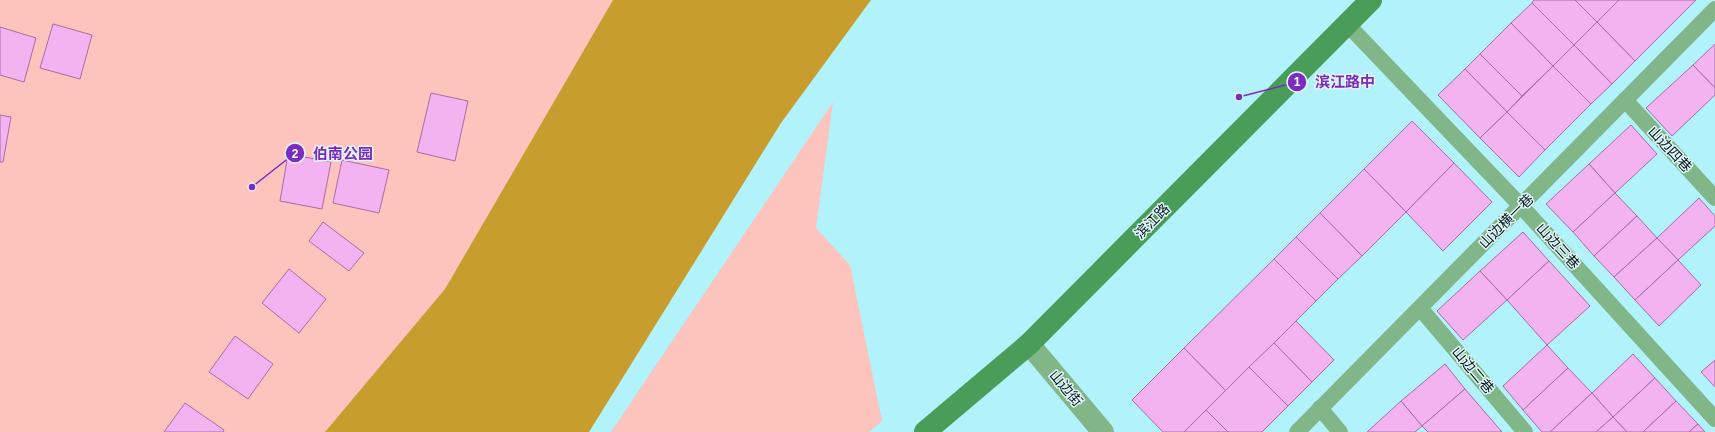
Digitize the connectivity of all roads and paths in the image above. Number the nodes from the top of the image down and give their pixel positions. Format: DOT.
graph roads {
  1 [pos="1371,0"];
  2 [pos="1715,9"];
  3 [pos="1347,24"];
  4 [pos="1625,100"];
  5 [pos="1715,198"];
  6 [pos="1521,206"];
  7 [pos="1420,308"];
  8 [pos="1029,344"];
  9 [pos="1320,408"];
  10 [pos="1715,419"];
  11 [pos="925,432"];
  12 [pos="1103,432"];
  13 [pos="1297,432"];
  14 [pos="1340,432"];
  15 [pos="1525,432"];
  1 -- 3 [label="street, 滨江路"];
  2 -- 4 [label="lane, 山边横一巷"];
  3 -- 6 [label="lane, 山边三巷"];
  3 -- 8 [label="street, 滨江路"];
  4 -- 5 [label="lane, 山边四巷"];
  4 -- 6 [label="lane, 山边横一巷"];
  6 -- 7 [label="lane, 山边横一巷"];
  6 -- 10 [label="lane, 山边三巷"];
  7 -- 9 [label="lane, 山边横一巷"];
  7 -- 15 [label="lane, 山边二巷"];
  8 -- 11 [label="street, 滨江路"];
  8 -- 12 [label="street, 山边街"];
  9 -- 13 [label="lane, 山边横一巷"];
  9 -- 14 [label="lane"];
}
